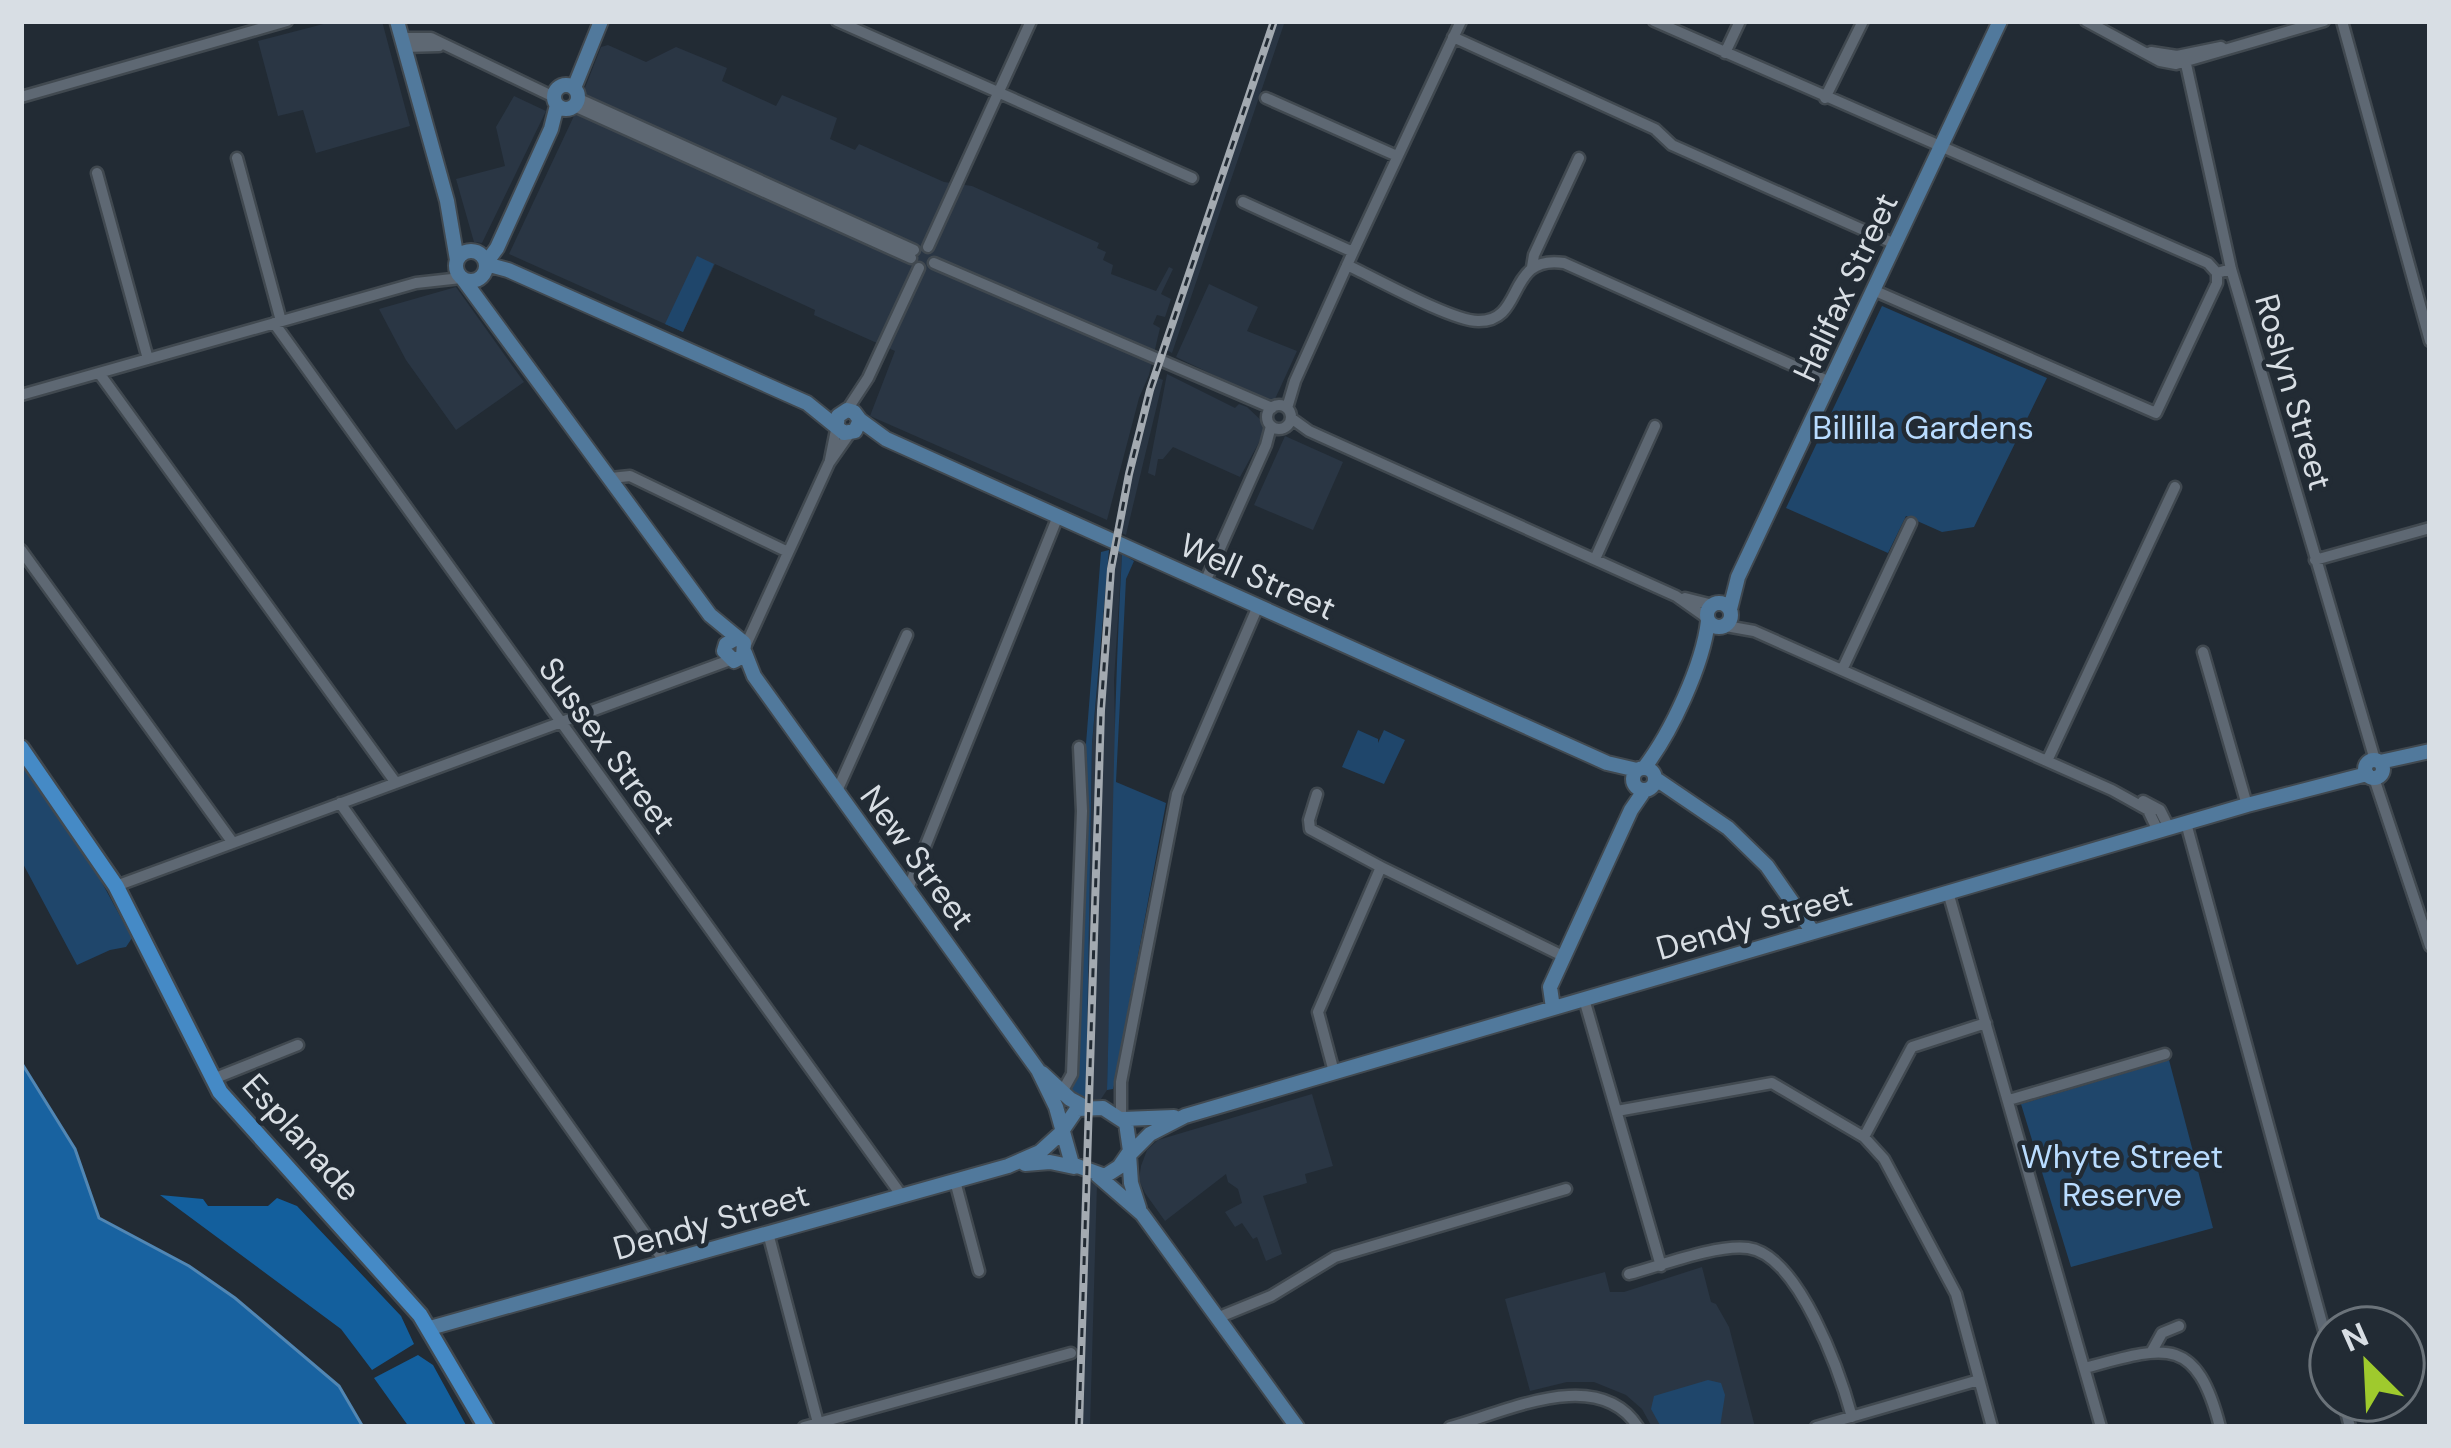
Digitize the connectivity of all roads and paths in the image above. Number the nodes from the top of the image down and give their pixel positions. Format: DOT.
graph roads {
  1 [pos="287,21"];
  2 [pos="397,21"];
  3 [pos="601,21"];
  4 [pos="837,21"];
  5 [pos="1031,21"];
  6 [pos="1461,21"];
  7 [pos="1654,21"];
  8 [pos="1740,21"];
  9 [pos="1862,21"];
  10 [pos="2000,21"];
  11 [pos="2086,21"];
  12 [pos="2324,21"];
  13 [pos="2342,21"];
  14 [pos="1453,37"];
  15 [pos="403,42"];
  16 [pos="1725,53"];
  17 [pos="2185,59"];
  18 [pos="998,93"];
  19 [pos="21,97"];
  20 [pos="565,97"];
  21 [pos="1267,98"];
  22 [pos="1826,98"];
  23 [pos="1940,149"];
  24 [pos="1397,156"];
  25 [pos="236,158"];
  26 [pos="1579,158"];
  27 [pos="98,173"];
  28 [pos="1192,178"];
  29 [pos="447,201"];
  30 [pos="1243,202"];
  31 [pos="504,230"];
  32 [pos="1895,244"];
  33 [pos="928,247"];
  34 [pos="1353,251"];
  35 [pos="915,259"];
  36 [pos="457,261"];
  37 [pos="934,263"];
  38 [pos="481,264"];
  39 [pos="1347,265"];
  40 [pos="1532,267"];
  41 [pos="2231,268"];
  42 [pos="2217,272"];
  43 [pos="515,274"];
  44 [pos="462,278"];
  45 [pos="416,283"];
  46 [pos="1873,290"];
  47 [pos="494,316"];
  48 [pos="277,322"];
  49 [pos="2430,341"];
  50 [pos="148,359"];
  51 [pos="99,373"];
  52 [pos="1830,382"];
  53 [pos="21,395"];
  54 [pos="1279,417"];
  55 [pos="848,422"];
  56 [pos="1655,426"];
  57 [pos="611,478"];
  58 [pos="648,487"];
  59 [pos="2175,487"];
  60 [pos="624,495"];
  61 [pos="1058,516"];
  62 [pos="1912,523"];
  63 [pos="2430,528"];
  64 [pos="21,550"];
  65 [pos="788,552"];
  66 [pos="1595,559"];
  67 [pos="2315,560"];
  68 [pos="1205,582"];
  69 [pos="1258,606"];
  70 [pos="1719,615"];
  71 [pos="907,635"];
  72 [pos="734,650"];
  73 [pos="2203,652"];
  74 [pos="1841,670"];
  75 [pos="559,722"];
  76 [pos="1078,747"];
  77 [pos="21,748"];
  78 [pos="2430,752"];
  79 [pos="2047,761"];
  80 [pos="2374,768"];
  81 [pos="1644,779"];
  82 [pos="396,783"];
  83 [pos="837,791"];
  84 [pos="1317,794"];
  85 [pos="340,803"];
  86 [pos="2247,805"];
  87 [pos="2186,823"];
  88 [pos="2163,830"];
  89 [pos="233,843"];
  90 [pos="1381,867"];
  91 [pos="116,886"];
  92 [pos="908,889"];
  93 [pos="1948,892"];
  94 [pos="1813,932"];
  95 [pos="2430,946"];
  96 [pos="1565,957"];
  97 [pos="1583,999"];
  98 [pos="1553,1008"];
  99 [pos="1986,1023"];
  100 [pos="298,1045"];
  101 [pos="2165,1054"];
  102 [pos="1334,1072"];
  103 [pos="213,1079"];
  104 [pos="1121,1082"];
  105 [pos="1057,1096"];
  106 [pos="2009,1100"];
  107 [pos="1092,1107"];
  108 [pos="1617,1111"];
  109 [pos="1185,1116"];
  110 [pos="1122,1118"];
  111 [pos="1062,1131"];
  112 [pos="1864,1137"];
  113 [pos="1129,1154"];
  114 [pos="1008,1166"];
  115 [pos="1079,1168"];
  116 [pos="1097,1175"];
  117 [pos="955,1181"];
  118 [pos="1566,1189"];
  119 [pos="902,1196"];
  120 [pos="1142,1214"];
  121 [pos="768,1233"];
  122 [pos="665,1262"];
  123 [pos="1661,1266"];
  124 [pos="979,1271"];
  125 [pos="1629,1274"];
  126 [pos="2317,1304"];
  127 [pos="1217,1318"];
  128 [pos="2179,1326"];
  129 [pos="430,1328"];
  130 [pos="2152,1351"];
  131 [pos="1071,1353"];
  132 [pos="2085,1368"];
  133 [pos="1979,1380"];
  134 [pos="1858,1415"];
  135 [pos="818,1423"];
  136 [pos="486,1427"];
  137 [pos="804,1427"];
  138 [pos="1297,1427"];
  139 [pos="1450,1427"];
  140 [pos="1638,1427"];
  141 [pos="1816,1427"];
  142 [pos="1867,1427"];
  143 [pos="1992,1427"];
  144 [pos="2101,1427"];
  145 [pos="2220,1427"];
  1 -- 19 [label="street"];
  2 -- 15 [label="street, New Street"];
  3 -- 20 [label="street"];
  4 -- 18 [label="street"];
  5 -- 18 [label="street"];
  6 -- 14 [label="street"];
  7 -- 16 [label="street"];
  8 -- 16 [label="street"];
  9 -- 22 [label="street"];
  10 -- 23 [label="street, Halifax Street"];
  11 -- 17 [label="street"];
  12 -- 17 [label="street"];
  13 -- 49 [label="street"];
  14 -- 24 [label="street"];
  14 -- 32 [label="street"];
  15 -- 20 [label="street"];
  15 -- 29 [label="street, New Street"];
  16 -- 22 [label="street"];
  17 -- 41 [label="street, Roslyn Street"];
  18 -- 28 [label="street"];
  18 -- 33 [label="street"];
  20 -- 31 [label="street"];
  20 -- 35 [label="street"];
  21 -- 24 [label="street"];
  22 -- 23 [label="street"];
  23 -- 32 [label="street, Halifax Street"];
  23 -- 42 [label="street"];
  24 -- 34 [label="street"];
  25 -- 48 [label="street"];
  26 -- 40 [label="street"];
  27 -- 50 [label="street"];
  29 -- 36 [label="street, New Street"];
  29 -- 38 [label="street, New Street"];
  30 -- 34 [label="street"];
  31 -- 38 [label="street"];
  31 -- 43 [label="street"];
  32 -- 46 [label="street, Halifax Street"];
  33 -- 35 [label="street"];
  33 -- 37 [label="street"];
  34 -- 39 [label="street"];
  35 -- 37 [label="street"];
  35 -- 55 [label="street"];
  36 -- 38 [label="street"];
  36 -- 44 [label="street, New Street"];
  36 -- 45 [label="street"];
  37 -- 54 [label="street"];
  38 -- 43 [label="street, Well Street"];
  38 -- 44 [label="street, Well Street"];
  38 -- 47 [label="street, New Street"];
  39 -- 40 [label="street"];
  39 -- 54 [label="street"];
  40 -- 52 [label="street"];
  41 -- 42 [label="street"];
  41 -- 67 [label="street, Roslyn Street"];
  42 -- 46 [label="street"];
  43 -- 55 [label="street, Well Street"];
  44 -- 45 [label="street"];
  44 -- 47 [label="street, New Street"];
  45 -- 48 [label="street"];
  46 -- 52 [label="street, Halifax Street"];
  47 -- 57 [label="street, New Street"];
  48 -- 50 [label="street"];
  48 -- 75 [label="street, Sussex Street"];
  50 -- 51 [label="street"];
  51 -- 53 [label="street"];
  51 -- 82 [label="street"];
  52 -- 70 [label="street, Halifax Street"];
  54 -- 66 [label="street"];
  54 -- 68 [label="street"];
  55 -- 61 [label="street, Well Street"];
  55 -- 65 [label="street"];
  56 -- 66 [label="street"];
  57 -- 58 [label="street"];
  57 -- 60 [label="street, New Street"];
  58 -- 60 [label="street"];
  58 -- 65 [label="street"];
  59 -- 79 [label="street"];
  60 -- 72 [label="street, New Street"];
  61 -- 68 [label="street, Well Street"];
  61 -- 92 [label="street"];
  62 -- 74 [label="street"];
  63 -- 67 [label="street"];
  64 -- 89 [label="street"];
  65 -- 72 [label="street"];
  66 -- 70 [label="street"];
  67 -- 80 [label="street, Roslyn Street"];
  68 -- 69 [label="street, Well Street"];
  69 -- 81 [label="street, Well Street"];
  69 -- 104 [label="street"];
  70 -- 74 [label="street"];
  70 -- 81 [label="street, Halifax Street"];
  71 -- 83 [label="street"];
  72 -- 75 [label="street"];
  72 -- 83 [label="street, New Street"];
  73 -- 86 [label="street"];
  74 -- 79 [label="street"];
  75 -- 82 [label="street"];
  75 -- 119 [label="street, Sussex Street"];
  76 -- 105 [label="street"];
  77 -- 91 [label="main road, Esplanade"];
  78 -- 80 [label="street, Dendy Street"];
  79 -- 88 [label="street"];
  80 -- 86 [label="street, Dendy Street"];
  80 -- 95 [label="street, Roslyn Street"];
  81 -- 94 [label="street, Well Street"];
  81 -- 96 [label="street, Halifax Street"];
  82 -- 85 [label="street"];
  83 -- 92 [label="street, New Street"];
  84 -- 90 [label="street"];
  85 -- 89 [label="street"];
  85 -- 122 [label="street"];
  86 -- 87 [label="street, Dendy Street"];
  87 -- 88 [label="street, Dendy Street"];
  87 -- 126 [label="street"];
  88 -- 93 [label="street, Dendy Street"];
  89 -- 91 [label="street"];
  90 -- 96 [label="street"];
  90 -- 102 [label="street"];
  91 -- 103 [label="main road, Esplanade"];
  92 -- 105 [label="street, New Street"];
  93 -- 94 [label="street, Dendy Street"];
  93 -- 99 [label="street"];
  94 -- 97 [label="street, Dendy Street"];
  96 -- 98 [label="street, Halifax Street"];
  97 -- 98 [label="street, Dendy Street"];
  97 -- 108 [label="street"];
  98 -- 102 [label="street, Dendy Street"];
  99 -- 106 [label="street"];
  99 -- 112 [label="street"];
  100 -- 103 [label="street"];
  101 -- 106 [label="street"];
  102 -- 109 [label="street, Dendy Street"];
  103 -- 129 [label="main road, Esplanade"];
  104 -- 107 [label="street"];
  104 -- 110 [label="street"];
  105 -- 107 [label="street"];
  105 -- 111 [label="street, New Street"];
  106 -- 132 [label="street"];
  107 -- 110 [label="street"];
  107 -- 111 [label="street"];
  108 -- 112 [label="street"];
  108 -- 123 [label="street"];
  109 -- 110 [label="street, Dendy Street"];
  109 -- 113 [label="street, Dendy Street"];
  110 -- 113 [label="street"];
  111 -- 114 [label="street, Dendy Street"];
  111 -- 115 [label="street"];
  112 -- 133 [label="street"];
  113 -- 116 [label="street"];
  113 -- 120 [label="street"];
  114 -- 115 [label="street, Dendy Street"];
  114 -- 117 [label="street, Dendy Street"];
  115 -- 116 [label="street"];
  116 -- 120 [label="street"];
  117 -- 119 [label="street, Dendy Street"];
  117 -- 124 [label="street"];
  118 -- 127 [label="street"];
  119 -- 121 [label="street, Dendy Street"];
  120 -- 127 [label="street"];
  121 -- 122 [label="street, Dendy Street"];
  121 -- 135 [label="street"];
  122 -- 129 [label="street, Dendy Street"];
  123 -- 125 [label="street"];
  123 -- 134 [label="street"];
  127 -- 138 [label="street"];
  128 -- 130 [label="street"];
  129 -- 136 [label="main road, Esplanade"];
  130 -- 132 [label="street"];
  130 -- 145 [label="street"];
  131 -- 135 [label="street"];
  132 -- 144 [label="street"];
  133 -- 134 [label="street"];
  133 -- 143 [label="street"];
  134 -- 141 [label="street"];
  134 -- 142 [label="street"];
  135 -- 137 [label="street"];
  139 -- 140 [label="street"];
}
